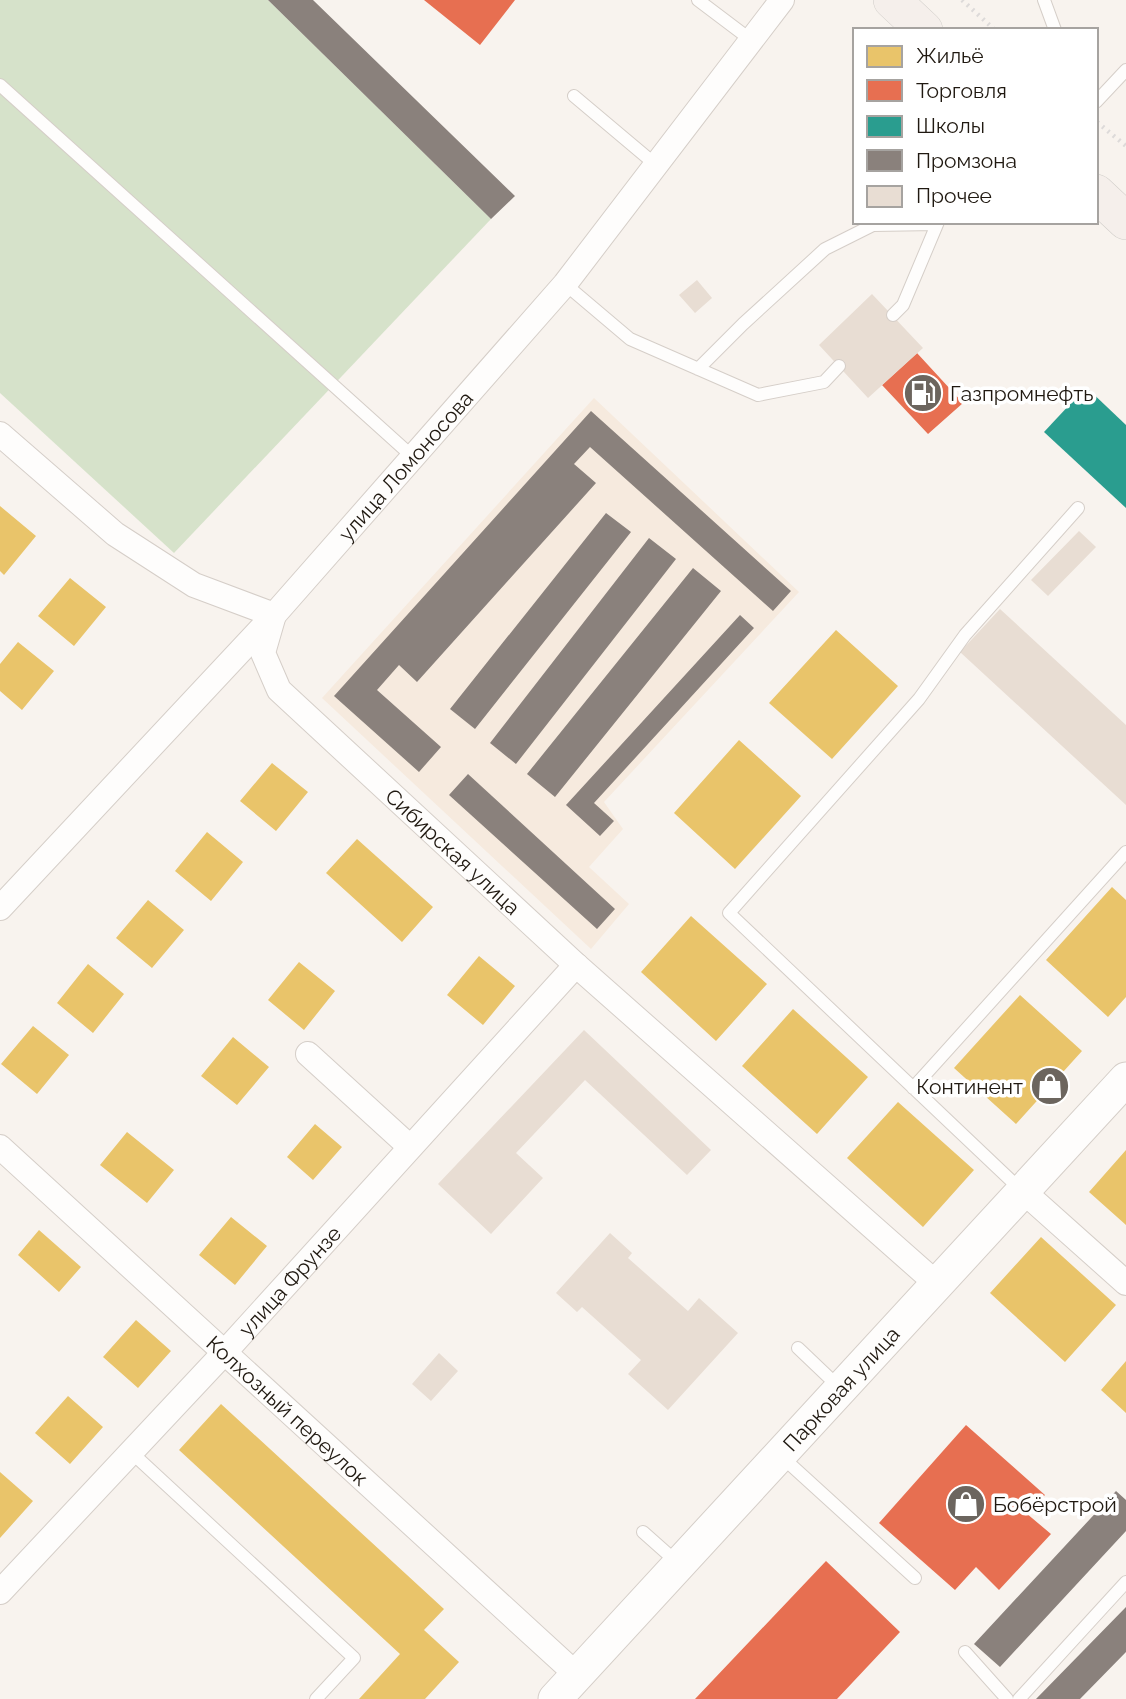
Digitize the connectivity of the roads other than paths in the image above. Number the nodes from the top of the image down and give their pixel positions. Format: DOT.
graph roads {
  1 [pos="698,0"];
  2 [pos="782,0"];
  3 [pos="892,0"];
  4 [pos="1044,0"];
  5 [pos="922,28"];
  6 [pos="1054,28"];
  7 [pos="751,40"];
  8 [pos="1126,70"];
  9 [pos="0,85"];
  10 [pos="574,96"];
  11 [pos="1098,100"];
  12 [pos="656,165"];
  13 [pos="1098,195"];
  14 [pos="1126,221"];
  15 [pos="905,224"];
  16 [pos="937,224"];
  17 [pos="565,284"];
  18 [pos="892,315"];
  19 [pos="839,366"];
  20 [pos="698,369"];
  21 [pos="0,434"];
  22 [pos="413,457"];
  23 [pos="1078,508"];
  24 [pos="274,615"];
  25 [pos="1126,852"];
  26 [pos="0,908"];
  27 [pos="576,965"];
  28 [pos="308,1054"];
  29 [pos="1126,1079"];
  30 [pos="913,1088"];
  31 [pos="0,1147"];
  32 [pos="410,1147"];
  33 [pos="1024,1192"];
  34 [pos="1126,1283"];
  35 [pos="937,1284"];
  36 [pos="798,1348"];
  37 [pos="224,1353"];
  38 [pos="841,1389"];
  39 [pos="131,1452"];
  40 [pos="780,1454"];
  41 [pos="643,1532"];
  42 [pos="679,1564"];
  43 [pos="915,1578"];
  44 [pos="1126,1582"];
  45 [pos="0,1592"];
  46 [pos="965,1652"];
  47 [pos="565,1692"];
  48 [pos="316,1699"];
  49 [pos="1007,1699"];
  50 [pos="1019,1699"];
  1 -- 7 [label="lane"];
  2 -- 7 [label="street, улица Ломоносова"];
  3 -- 5 [label="main road"];
  4 -- 6 [label="lane"];
  7 -- 12 [label="street, улица Ломоносова"];
  8 -- 11 [label="lane"];
  9 -- 22 [label="lane"];
  10 -- 12 [label="lane"];
  12 -- 17 [label="street, улица Ломоносова"];
  13 -- 14 [label="main road"];
  15 -- 20 [label="lane"];
  16 -- 18 [label="lane"];
  17 -- 20 [label="lane"];
  17 -- 22 [label="street, улица Ломоносова"];
  19 -- 20 [label="lane"];
  21 -- 24 [label="street"];
  22 -- 24 [label="street, улица Ломоносова"];
  23 -- 30 [label="lane"];
  24 -- 26 [label="street, улица Ломоносова"];
  24 -- 27 [label="street, Сибирская улица"];
  25 -- 30 [label="lane"];
  27 -- 32 [label="street, улица Фрунзе"];
  27 -- 35 [label="street, Сибирская улица"];
  28 -- 32 [label="street"];
  29 -- 33 [label="street, Парковая улица"];
  30 -- 33 [label="lane"];
  31 -- 37 [label="street, Колхозный переулок"];
  32 -- 37 [label="street, улица Фрунзе"];
  33 -- 34 [label="street"];
  33 -- 35 [label="street, Парковая улица"];
  35 -- 38 [label="street, Парковая улица"];
  36 -- 38 [label="lane"];
  37 -- 39 [label="street, улица Фрунзе"];
  37 -- 47 [label="street, Колхозный переулок"];
  38 -- 40 [label="street, Парковая улица"];
  39 -- 45 [label="street, улица Фрунзе"];
  39 -- 48 [label="lane"];
  40 -- 42 [label="street, Парковая улица"];
  40 -- 43 [label="lane"];
  41 -- 42 [label="lane"];
  42 -- 47 [label="street, Парковая улица"];
  44 -- 50 [label="lane"];
  46 -- 49 [label="lane"];
}
